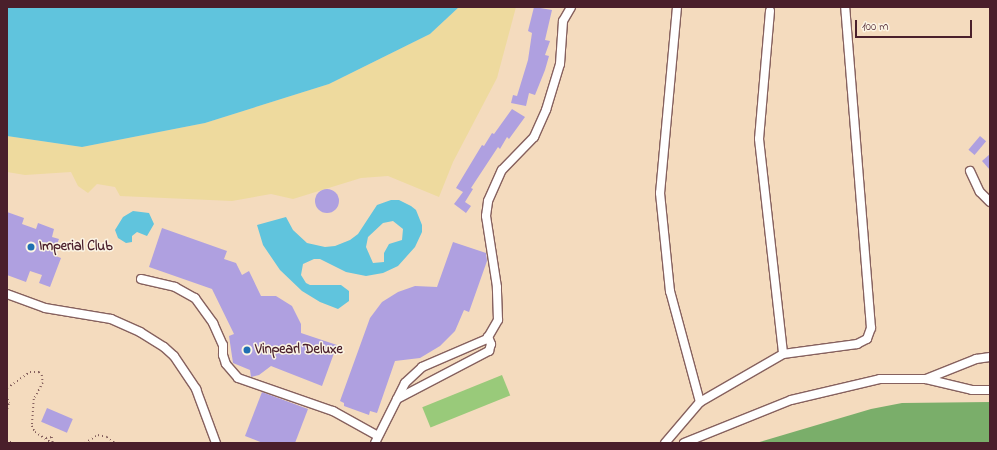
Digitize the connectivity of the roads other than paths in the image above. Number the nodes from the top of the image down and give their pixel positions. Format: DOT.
graph roads {
  1 [pos="571,7"];
  2 [pos="677,7"];
  3 [pos="845,7"];
  4 [pos="770,11"];
  5 [pos="970,171"];
  6 [pos="990,202"];
  7 [pos="141,279"];
  8 [pos="7,294"];
  9 [pos="488,337"];
  10 [pos="783,354"];
  11 [pos="990,357"];
  12 [pos="926,379"];
  13 [pos="990,390"];
  14 [pos="397,399"];
  15 [pos="700,402"];
  16 [pos="377,439"];
  17 [pos="216,443"];
  18 [pos="665,443"];
  19 [pos="684,443"];
  1 -- 9 [label="street"];
  2 -- 15 [label="street"];
  3 -- 10 [label="street"];
  4 -- 10 [label="street"];
  5 -- 6 [label="street"];
  7 -- 16 [label="street"];
  8 -- 17 [label="street"];
  9 -- 14 [label="street"];
  9 -- 14 [label="street"];
  10 -- 15 [label="street"];
  11 -- 12 [label="street"];
  12 -- 13 [label="street"];
  12 -- 19 [label="street"];
  14 -- 16 [label="street"];
  15 -- 18 [label="street"];
}
